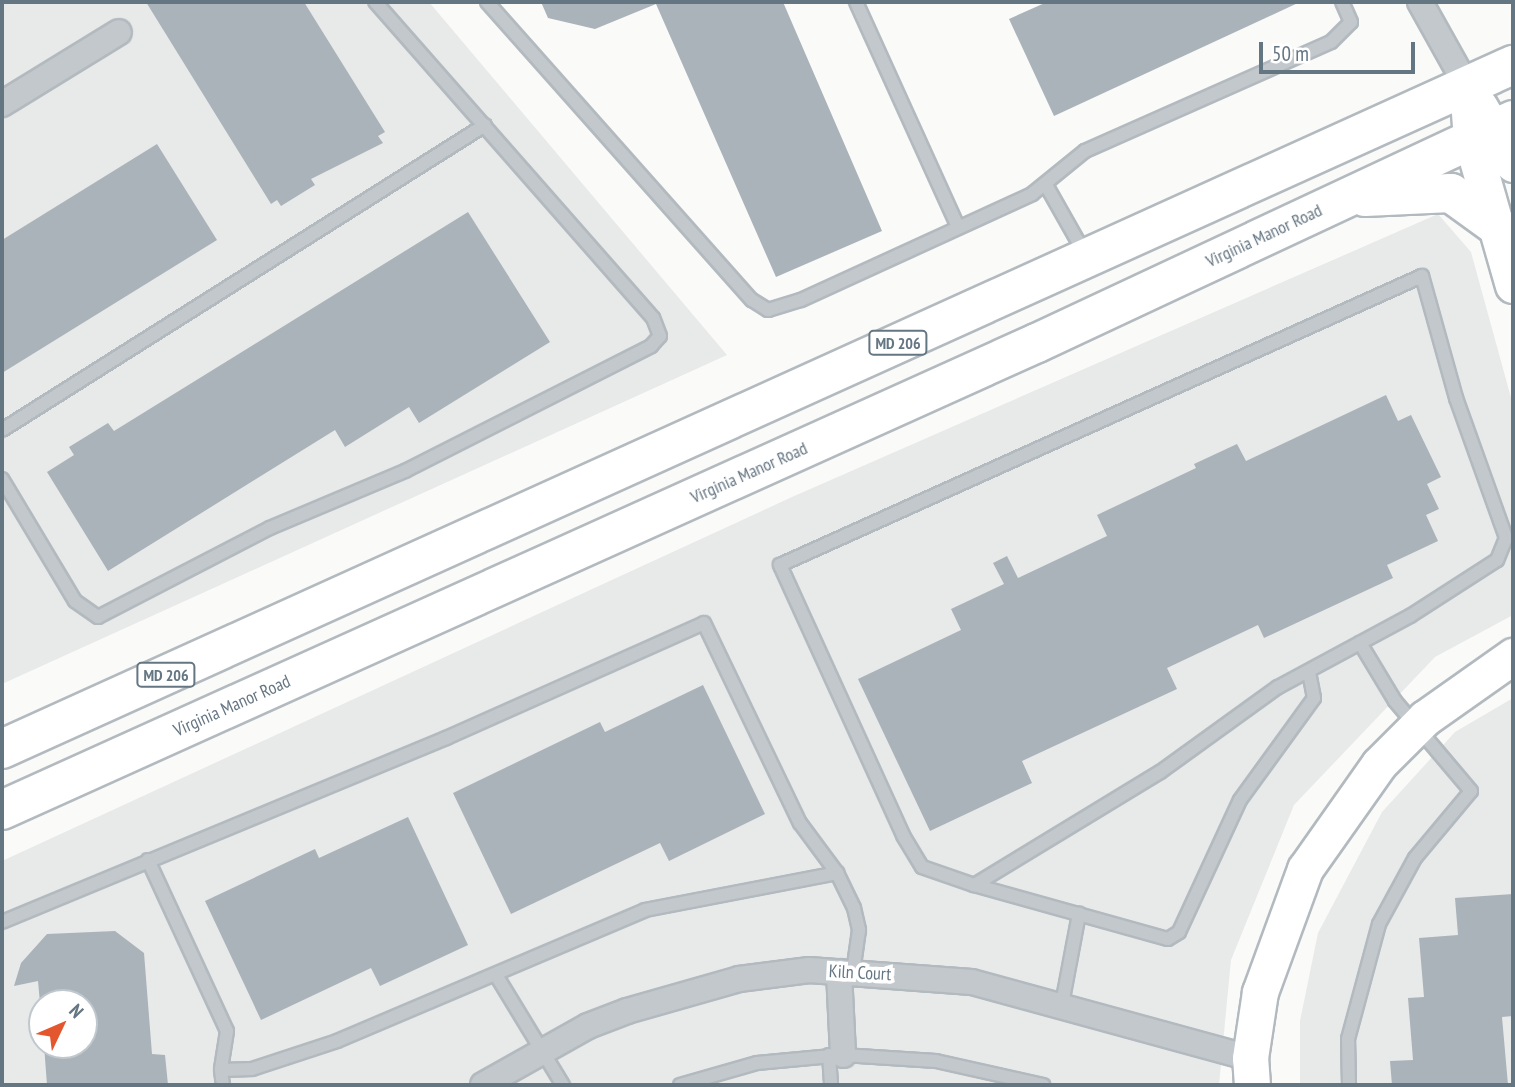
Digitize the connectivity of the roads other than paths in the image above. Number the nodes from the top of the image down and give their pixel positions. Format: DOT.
graph roads {
  1 [pos="375,2"];
  2 [pos="487,2"];
  3 [pos="856,2"];
  4 [pos="1342,2"];
  5 [pos="1420,2"];
  6 [pos="119,32"];
  7 [pos="1513,65"];
  8 [pos="1467,86"];
  9 [pos="2,104"];
  10 [pos="485,125"];
  11 [pos="1492,129"];
  12 [pos="1513,164"];
  13 [pos="1046,185"];
  14 [pos="1346,198"];
  15 [pos="958,227"];
  16 [pos="1498,227"];
  17 [pos="1087,257"];
  18 [pos="1513,285"];
  19 [pos="2,430"];
  20 [pos="2,480"];
  21 [pos="1360,643"];
  22 [pos="1513,656"];
  23 [pos="1309,672"];
  24 [pos="1416,727"];
  25 [pos="2,749"];
  26 [pos="2,810"];
  27 [pos="148,860"];
  28 [pos="837,873"];
  29 [pos="974,885"];
  30 [pos="1079,914"];
  31 [pos="2,922"];
  32 [pos="846,972"];
  33 [pos="496,975"];
  34 [pos="1062,1004"];
  35 [pos="542,1053"];
  36 [pos="836,1055"];
  37 [pos="221,1070"];
  38 [pos="1251,1071"];
  39 [pos="223,1085"];
  40 [pos="482,1085"];
  41 [pos="563,1085"];
  42 [pos="680,1085"];
  43 [pos="831,1085"];
  44 [pos="1043,1085"];
  45 [pos="1349,1085"];
  1 -- 10 [label="lane"];
  2 -- 15 [label="lane"];
  3 -- 15 [label="lane"];
  4 -- 13 [label="lane"];
  5 -- 8 [label="street"];
  6 -- 9 [label="street"];
  7 -- 8 [label="main road, MD 206"];
  8 -- 11 [label="main road"];
  8 -- 17 [label="main road, MD 206"];
  10 -- 19 [label="lane"];
  10 -- 20 [label="lane"];
  11 -- 12 [label="main road"];
  11 -- 14 [label="main road, Virginia Manor Road"];
  11 -- 16 [label="main road"];
  13 -- 15 [label="lane"];
  13 -- 17 [label="lane"];
  14 -- 16 [label="main road"];
  14 -- 26 [label="main road, Virginia Manor Road"];
  16 -- 18 [label="main road"];
  17 -- 25 [label="main road, MD 206"];
  21 -- 23 [label="lane"];
  21 -- 24 [label="lane"];
  21 -- 29 [label="lane"];
  22 -- 24 [label="main road"];
  23 -- 29 [label="lane"];
  23 -- 30 [label="lane"];
  24 -- 38 [label="main road"];
  24 -- 45 [label="lane"];
  27 -- 28 [label="lane"];
  27 -- 31 [label="lane"];
  27 -- 37 [label="lane"];
  28 -- 32 [label="lane"];
  28 -- 33 [label="lane"];
  29 -- 30 [label="lane"];
  30 -- 34 [label="lane"];
  32 -- 34 [label="street, Kiln Court"];
  32 -- 35 [label="street, Kiln Court"];
  32 -- 36 [label="street"];
  33 -- 35 [label="lane"];
  33 -- 37 [label="lane"];
  34 -- 38 [label="street, Kiln Court"];
  35 -- 40 [label="street, Kiln Court"];
  35 -- 41 [label="lane"];
  36 -- 42 [label="lane"];
  36 -- 43 [label="lane"];
  36 -- 44 [label="lane"];
  37 -- 39 [label="lane"];
}
